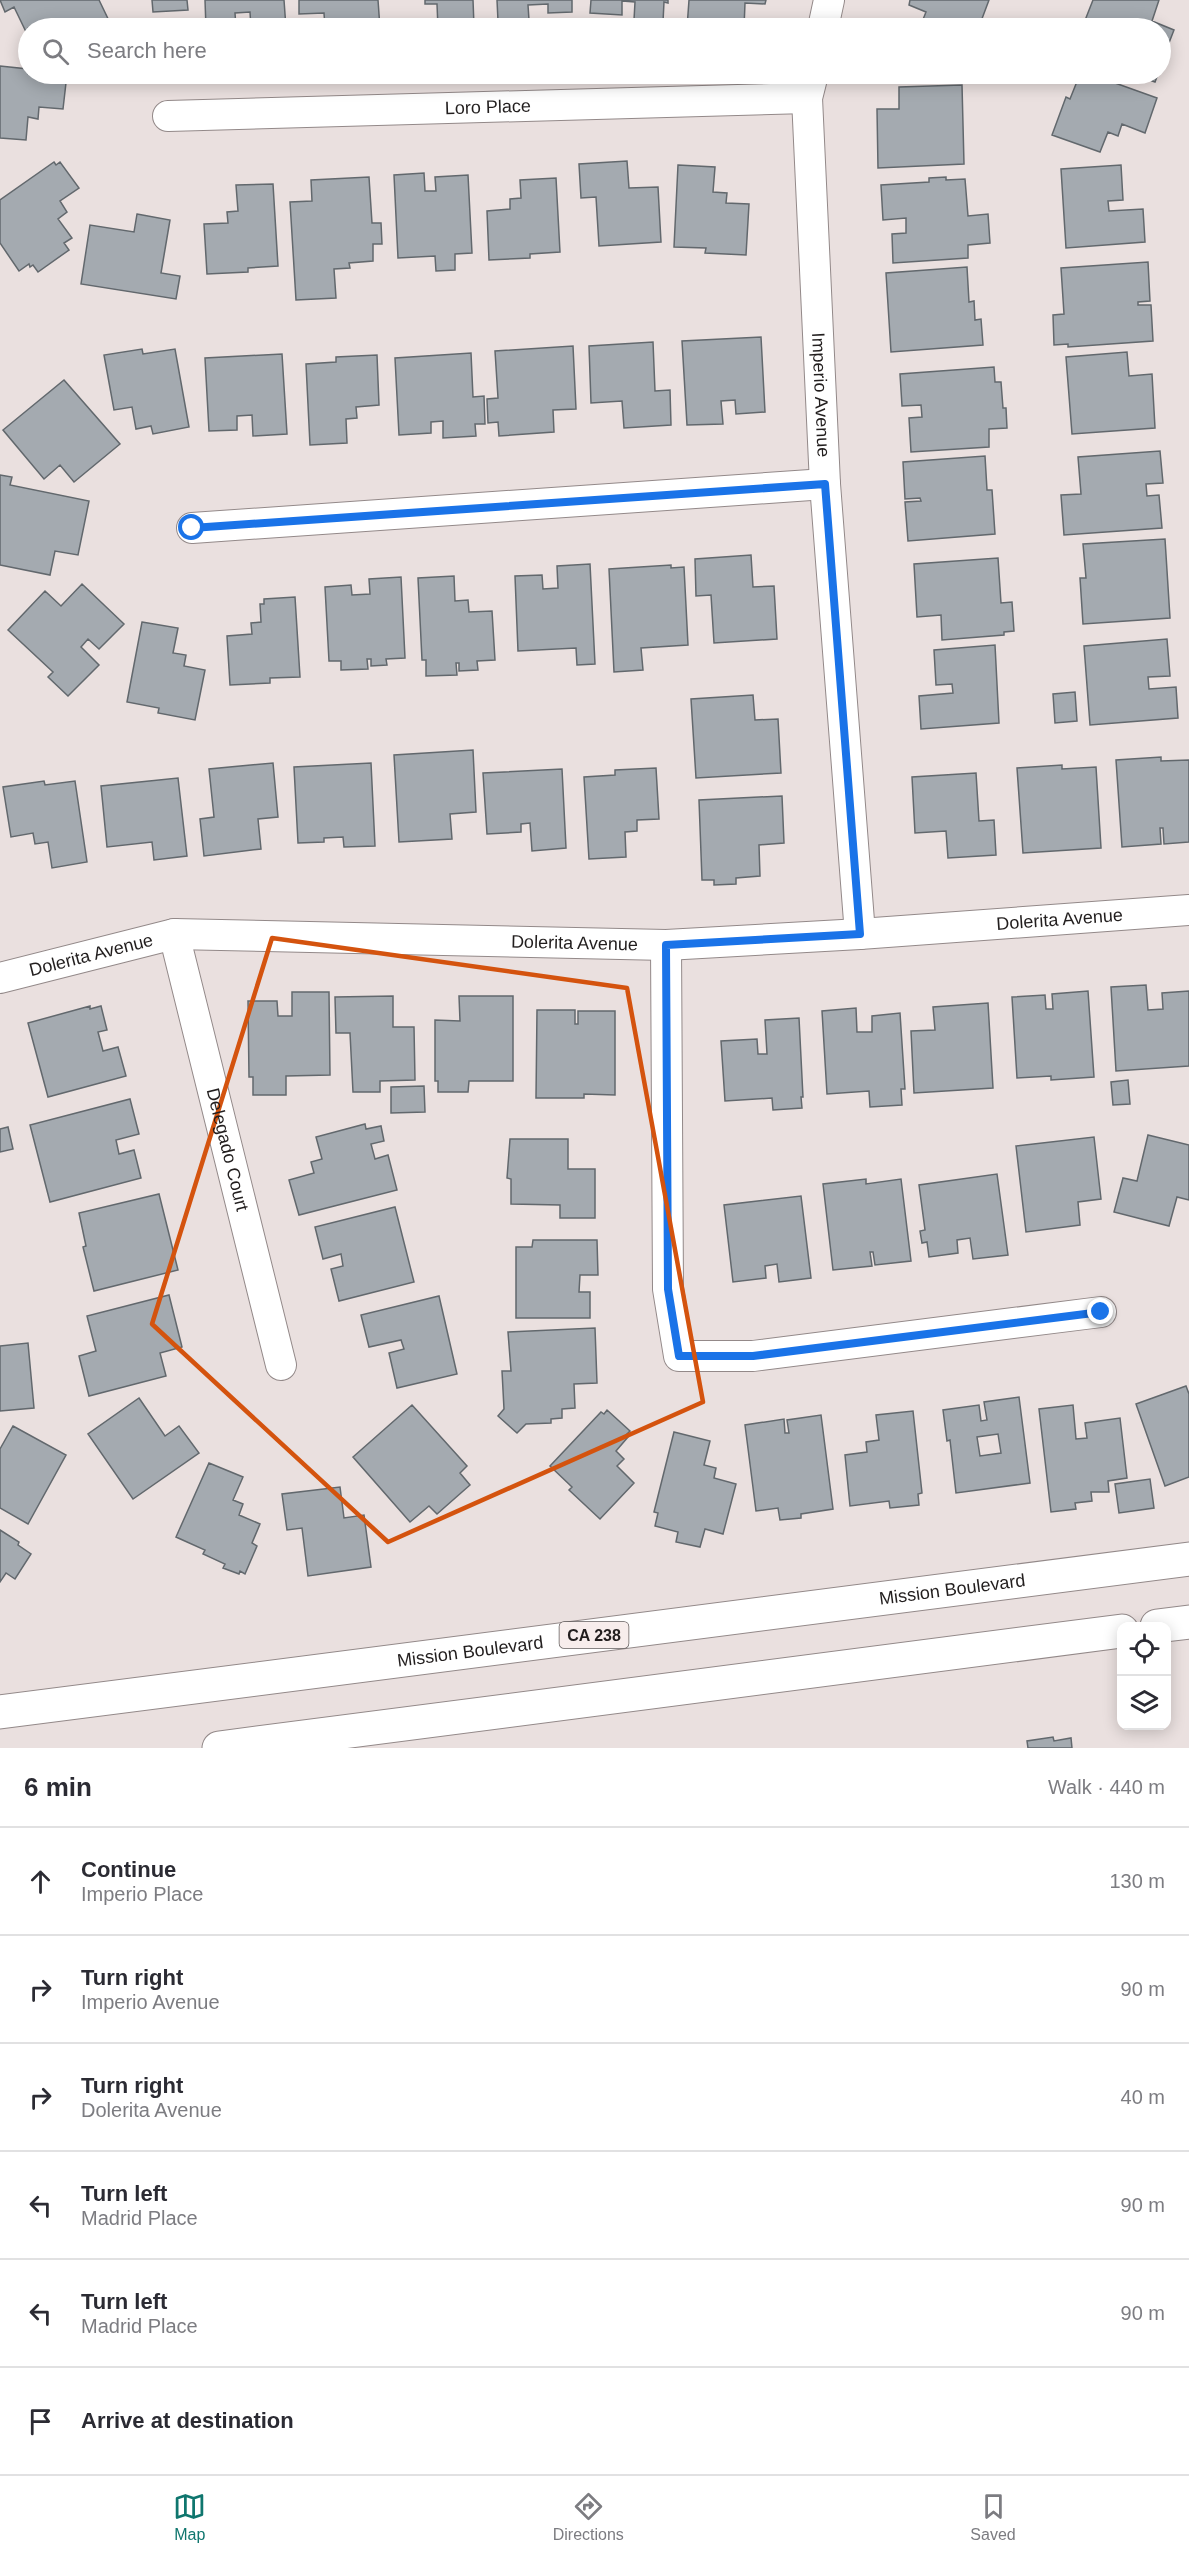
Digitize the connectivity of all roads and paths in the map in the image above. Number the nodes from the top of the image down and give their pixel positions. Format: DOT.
graph roads {
  1 [pos="829,0"];
  2 [pos="825,18"];
  3 [pos="810,86"];
  4 [pos="168,116"];
  5 [pos="825,484"];
  6 [pos="192,528"];
  7 [pos="1189,910"];
  8 [pos="174,934"];
  9 [pos="860,934"];
  10 [pos="666,945"];
  11 [pos="0,978"];
  12 [pos="1101,1312"];
  13 [pos="282,1365"];
  14 [pos="1189,1559"];
  15 [pos="1189,1622"];
  16 [pos="1171,1624"];
  17 [pos="1117,1632"];
  18 [pos="0,1712"];
  19 [pos="219,1748"];
  1 -- 2 [label="street"];
  3 -- 4 [label="street, Loro Place"];
  3 -- 5 [label="street, Imperio Avenue"];
  5 -- 6 [label="street"];
  5 -- 9 [label="street, Imperio Avenue"];
  7 -- 9 [label="street, Dolerita Avenue"];
  8 -- 10 [label="street, Dolerita Avenue"];
  8 -- 11 [label="street, Dolerita Avenue"];
  8 -- 13 [label="street, Delegado Court"];
  9 -- 10 [label="street, Dolerita Avenue"];
  10 -- 12 [label="street"];
  14 -- 18 [label="main road, Mission Boulevard / CA 238"];
  15 -- 16 [label="main road"];
  17 -- 19 [label="main road"];
}
